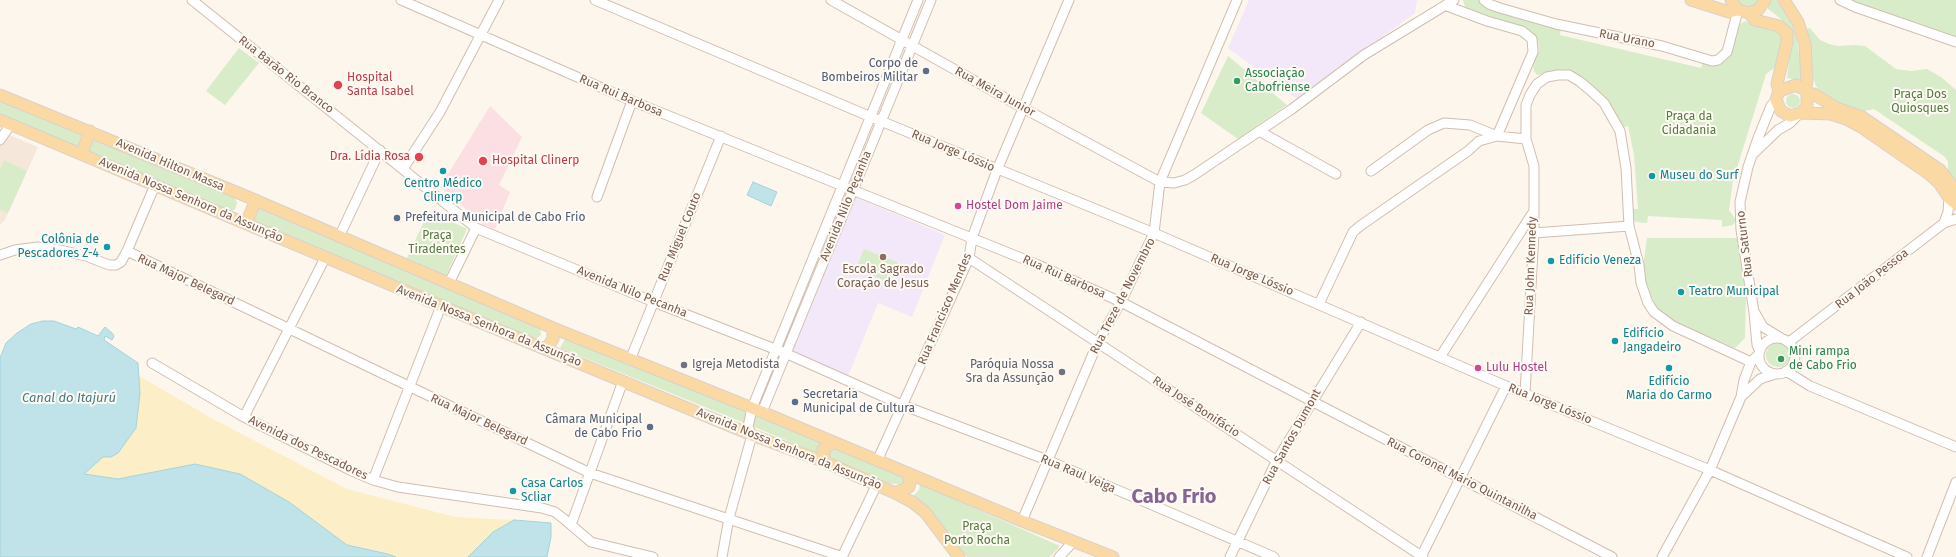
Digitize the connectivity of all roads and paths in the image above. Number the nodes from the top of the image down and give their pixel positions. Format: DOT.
graph roads {
  1 [pos="192,0"];
  2 [pos="401,0"];
  3 [pos="499,0"];
  4 [pos="595,0"];
  5 [pos="831,0"];
  6 [pos="918,0"];
  7 [pos="931,0"];
  8 [pos="1069,0"];
  9 [pos="1237,0"];
  10 [pos="1484,0"];
  11 [pos="1691,0"];
  12 [pos="1731,0"];
  13 [pos="1765,0"];
  14 [pos="1784,0"];
  15 [pos="1840,0"];
  16 [pos="1451,3"];
  17 [pos="1743,12"];
  18 [pos="481,35"];
  19 [pos="901,40"];
  20 [pos="1956,42"];
  21 [pos="911,46"];
  22 [pos="1806,92"];
  23 [pos="0,95"];
  24 [pos="1777,95"];
  25 [pos="632,102"];
  26 [pos="1022,108"];
  27 [pos="1799,114"];
  28 [pos="871,117"];
  29 [pos="0,120"];
  30 [pos="881,121"];
  31 [pos="11,124"];
  32 [pos="90,131"];
  33 [pos="1259,131"];
  34 [pos="721,136"];
  35 [pos="1497,136"];
  36 [pos="1526,139"];
  37 [pos="0,140"];
  38 [pos="380,150"];
  39 [pos="82,153"];
  40 [pos="1754,153"];
  41 [pos="403,169"];
  42 [pos="997,170"];
  43 [pos="1371,171"];
  44 [pos="1336,174"];
  45 [pos="1160,182"];
  46 [pos="154,185"];
  47 [pos="843,186"];
  48 [pos="852,190"];
  49 [pos="597,197"];
  50 [pos="1954,198"];
  51 [pos="256,200"];
  52 [pos="1532,214"];
  53 [pos="1956,219"];
  54 [pos="246,223"];
  55 [pos="1944,223"];
  56 [pos="1629,226"];
  57 [pos="476,228"];
  58 [pos="1154,233"];
  59 [pos="1534,233"];
  60 [pos="340,237"];
  61 [pos="972,238"];
  62 [pos="126,252"];
  63 [pos="0,255"];
  64 [pos="325,258"];
  65 [pos="969,258"];
  66 [pos="449,283"];
  67 [pos="654,302"];
  68 [pos="1121,302"];
  69 [pos="1319,304"];
  70 [pos="441,306"];
  71 [pos="1754,312"];
  72 [pos="1361,322"];
  73 [pos="553,328"];
  74 [pos="289,329"];
  75 [pos="1781,338"];
  76 [pos="1098,342"];
  77 [pos="1789,342"];
  78 [pos="546,349"];
  79 [pos="775,350"];
  80 [pos="785,353"];
  81 [pos="1759,353"];
  82 [pos="1440,357"];
  83 [pos="630,360"];
  84 [pos="1752,362"];
  85 [pos="152,363"];
  86 [pos="1786,371"];
  87 [pos="1775,374"];
  88 [pos="623,381"];
  89 [pos="1506,386"];
  90 [pos="409,387"];
  91 [pos="1525,393"];
  92 [pos="1742,397"];
  93 [pos="1311,401"];
  94 [pos="902,405"];
  95 [pos="757,410"];
  96 [pos="244,417"];
  97 [pos="752,435"];
  98 [pos="833,443"];
  99 [pos="1956,447"];
  100 [pos="878,460"];
  101 [pos="1047,460"];
  102 [pos="1277,460"];
  103 [pos="825,462"];
  104 [pos="1710,470"];
  105 [pos="590,473"];
  106 [pos="908,473"];
  107 [pos="1461,478"];
  108 [pos="373,480"];
  109 [pos="1956,482"];
  110 [pos="876,486"];
  111 [pos="895,493"];
  112 [pos="729,518"];
  113 [pos="1022,521"];
  114 [pos="571,525"];
  115 [pos="1073,542"];
  116 [pos="1238,542"];
  117 [pos="654,557"];
  118 [pos="722,557"];
  119 [pos="842,557"];
  120 [pos="959,557"];
  121 [pos="1060,557"];
  122 [pos="1113,557"];
  123 [pos="1230,557"];
  124 [pos="1274,557"];
  125 [pos="1421,557"];
  126 [pos="1612,557"];
  127 [pos="1662,557"];
  128 [pos="1906,557"];
  129 [pos="1927,557"];
  1 -- 38 [label="street, Rua Barão Rio Branco"];
  2 -- 18 [label="street, Rua Rui Barbosa"];
  3 -- 18 [label="street"];
  4 -- 28 [label="street, Rua Jorge Lóssio"];
  5 -- 19 [label="street, Rua Meira Junior"];
  6 -- 19 [label="street, Avenida Nilo Peçanha"];
  7 -- 21 [label="street, Avenida Nilo Peçanha"];
  8 -- 26 [label="street, Rua Francisco Mendes"];
  9 -- 45 [label="street, Rua Treze de Novembro"];
  10 -- 17 [label="street, Rua Urano"];
  11 -- 17 [label="main road"];
  12 -- 17 [label="main road"];
  13 -- 17 [label="main road"];
  14 -- 22 [label="main road"];
  15 -- 20 [label="street"];
  16 -- 33 [label="street"];
  16 -- 35 [label="street"];
  17 -- 24 [label="main road"];
  18 -- 25 [label="street, Rua Rui Barbosa"];
  18 -- 41 [label="street"];
  19 -- 21 [label="street, Rua Meira Junior"];
  19 -- 28 [label="street, Avenida Nilo Peçanha"];
  21 -- 26 [label="street, Rua Meira Junior"];
  21 -- 30 [label="street, Avenida Nilo Peçanha"];
  22 -- 24 [label="main road"];
  22 -- 27 [label="main road"];
  22 -- 50 [label="main road"];
  23 -- 32 [label="main road, Avenida Hilton Massa"];
  24 -- 27 [label="main road"];
  24 -- 40 [label="street, Rua Saturno"];
  25 -- 34 [label="street, Rua Rui Barbosa"];
  25 -- 49 [label="street"];
  26 -- 42 [label="street, Rua Francisco Mendes"];
  26 -- 45 [label="street, Rua Meira Junior"];
  27 -- 40 [label="street, Rua Saturno"];
  27 -- 50 [label="main road"];
  28 -- 30 [label="street, Rua Jorge Lóssio"];
  28 -- 47 [label="street, Avenida Nilo Peçanha"];
  29 -- 31 [label="main road, Avenida Nossa Senhora da Assunção"];
  30 -- 42 [label="street, Rua Jorge Lóssio"];
  30 -- 48 [label="street, Avenida Nilo Peçanha"];
  31 -- 37 [label="street"];
  31 -- 39 [label="main road, Avenida Nossa Senhora da Assunção"];
  32 -- 39 [label="main road"];
  32 -- 51 [label="main road, Avenida Hilton Massa"];
  33 -- 44 [label="street"];
  33 -- 45 [label="street"];
  34 -- 47 [label="street, Rua Rui Barbosa"];
  34 -- 67 [label="street, Rua Miguel Couto"];
  35 -- 36 [label="street"];
  35 -- 43 [label="street"];
  35 -- 69 [label="street"];
  36 -- 52 [label="street, Rua John Kennedy"];
  36 -- 56 [label="street, Rua John Kennedy"];
  38 -- 41 [label="street, Avenida Nilo Pecanha"];
  38 -- 60 [label="street"];
  39 -- 46 [label="main road, Avenida Nossa Senhora da Assunção"];
  40 -- 71 [label="street, Rua Saturno"];
  41 -- 57 [label="street, Avenida Nilo Pecanha"];
  42 -- 58 [label="street, Rua Jorge Lóssio"];
  42 -- 61 [label="street, Rua Francisco Mendes"];
  45 -- 58 [label="street, Rua Treze de Novembro"];
  46 -- 54 [label="main road, Avenida Nossa Senhora da Assunção"];
  46 -- 62 [label="street"];
  47 -- 48 [label="street, Rua Rui Barbosa"];
  47 -- 79 [label="street, Avenida Nilo Peçanha"];
  48 -- 61 [label="street, Rua Rui Barbosa"];
  48 -- 80 [label="street, Avenida Nilo Peçanha"];
  50 -- 55 [label="street"];
  51 -- 54 [label="main road"];
  51 -- 60 [label="main road, Avenida Hilton Massa"];
  52 -- 59 [label="street, Rua John Kennedy"];
  52 -- 82 [label="street"];
  53 -- 55 [label="street, Rua João Pessoa"];
  54 -- 64 [label="main road, Avenida Nossa Senhora da Assunção"];
  55 -- 77 [label="street, Rua João Pessoa"];
  56 -- 59 [label="street"];
  56 -- 84 [label="street, Rua John Kennedy"];
  57 -- 66 [label="street"];
  57 -- 67 [label="street, Avenida Nilo Pecanha"];
  58 -- 68 [label="street, Rua Treze de Novembro"];
  58 -- 69 [label="street, Rua Jorge Lóssio"];
  59 -- 91 [label="street, Rua John Kennedy"];
  60 -- 66 [label="main road, Avenida Nossa Senhora da Assunção"];
  61 -- 65 [label="street, Rua Francisco Mendes"];
  61 -- 68 [label="street, Rua Rui Barbosa"];
  62 -- 63 [label="street"];
  62 -- 74 [label="street, Rua Major Belegard"];
  64 -- 70 [label="main road, Avenida Nossa Senhora da Assunção"];
  64 -- 74 [label="street"];
  65 -- 76 [label="street, Rua José Bonifácio"];
  65 -- 94 [label="street, Rua Francisco Mendes"];
  66 -- 73 [label="main road, Avenida Nossa Senhora da Assunção"];
  67 -- 79 [label="street, Avenida Nilo Pecanha"];
  67 -- 83 [label="street, Rua Miguel Couto"];
  68 -- 76 [label="street, Rua Treze de Novembro"];
  68 -- 93 [label="street, Rua Rui Barbosa"];
  69 -- 72 [label="street, Rua Jorge Lóssio"];
  70 -- 78 [label="main road, Avenida Nossa Senhora da Assunção"];
  70 -- 90 [label="street"];
  71 -- 75 [label="street, Rua Saturno"];
  71 -- 81 [label="street, Rua Saturno"];
  72 -- 82 [label="street, Rua Jorge Lóssio"];
  72 -- 93 [label="street, Rua Santos Dumont"];
  73 -- 78 [label="main road"];
  73 -- 83 [label="main road, Avenida Nossa Senhora da Assunção"];
  74 -- 90 [label="street, Rua Major Belegard"];
  74 -- 96 [label="street"];
  75 -- 77 [label="street"];
  75 -- 81 [label="street"];
  76 -- 101 [label="street, Rua Treze de Novembro"];
  76 -- 102 [label="street, Rua José Bonifácio"];
  77 -- 86 [label="street"];
  78 -- 88 [label="main road, Avenida Nossa Senhora da Assunção"];
  79 -- 80 [label="street, Avenida Nilo Pecanha"];
  79 -- 95 [label="street, Avenida Nilo Peçanha"];
  80 -- 94 [label="street, Avenida Nilo Pecanha"];
  80 -- 95 [label="street, Avenida Nilo Peçanha"];
  81 -- 84 [label="street"];
  81 -- 87 [label="street"];
  82 -- 89 [label="street, Rua Jorge Lóssio"];
  83 -- 95 [label="main road, Avenida Nossa Senhora da Assunção"];
  84 -- 92 [label="street"];
  85 -- 96 [label="street, Avenida dos Pescadores"];
  86 -- 87 [label="street"];
  86 -- 99 [label="street"];
  87 -- 92 [label="street"];
  88 -- 97 [label="main road, Avenida Nossa Senhora da Assunção"];
  88 -- 105 [label="street"];
  89 -- 91 [label="street, Rua Jorge Lóssio"];
  89 -- 107 [label="street"];
  90 -- 105 [label="street, Rua Major Belegard"];
  90 -- 108 [label="street"];
  91 -- 104 [label="street, Rua Jorge Lóssio"];
  92 -- 104 [label="street"];
  93 -- 102 [label="street, Rua Santos Dumont"];
  93 -- 107 [label="street, Rua Coronel Mário Quintanilha"];
  94 -- 100 [label="street, Rua Francisco Mendes"];
  94 -- 101 [label="street, Rua Raul Veiga"];
  95 -- 97 [label="street"];
  95 -- 98 [label="main road, Avenida Nossa Senhora da Assunção"];
  96 -- 108 [label="street, Avenida dos Pescadores"];
  97 -- 103 [label="main road, Avenida Nossa Senhora da Assunção"];
  97 -- 112 [label="street"];
  98 -- 100 [label="main road, Avenida Nossa Senhora da Assunção"];
  98 -- 103 [label="main road"];
  100 -- 106 [label="main road, Avenida Nossa Senhora da Assunção"];
  101 -- 113 [label="street, Rua Treze de Novembro"];
  101 -- 116 [label="street, Rua Raul Veiga"];
  102 -- 116 [label="street, Rua Santos Dumont"];
  102 -- 125 [label="street, Rua José Bonifácio"];
  103 -- 110 [label="main road, Avenida Nossa Senhora da Assunção"];
  104 -- 127 [label="street"];
  104 -- 128 [label="street, Rua Jorge Lóssio"];
  105 -- 112 [label="street, Rua Major Belegard"];
  105 -- 114 [label="street"];
  106 -- 111 [label="main road"];
  106 -- 113 [label="main road, Avenida Nossa Senhora da Assunção"];
  107 -- 125 [label="street"];
  107 -- 126 [label="street, Rua Coronel Mário Quintanilha"];
  108 -- 114 [label="street, Avenida dos Pescadores"];
  109 -- 129 [label="street"];
  110 -- 111 [label="main road, Avenida Nossa Senhora da Assunção"];
  110 -- 119 [label="street"];
  111 -- 120 [label="main road, Avenida Nossa Senhora da Assunção"];
  112 -- 118 [label="street"];
  112 -- 119 [label="street, Rua Major Belegard"];
  113 -- 115 [label="main road, Avenida Nossa Senhora da Assunção"];
  114 -- 117 [label="street, Avenida dos Pescadores"];
  115 -- 121 [label="street"];
  115 -- 122 [label="main road, Avenida Nossa Senhora da Assunção"];
  116 -- 123 [label="street, Rua Santos Dumont"];
  116 -- 124 [label="street, Rua Raul Veiga"];
}
